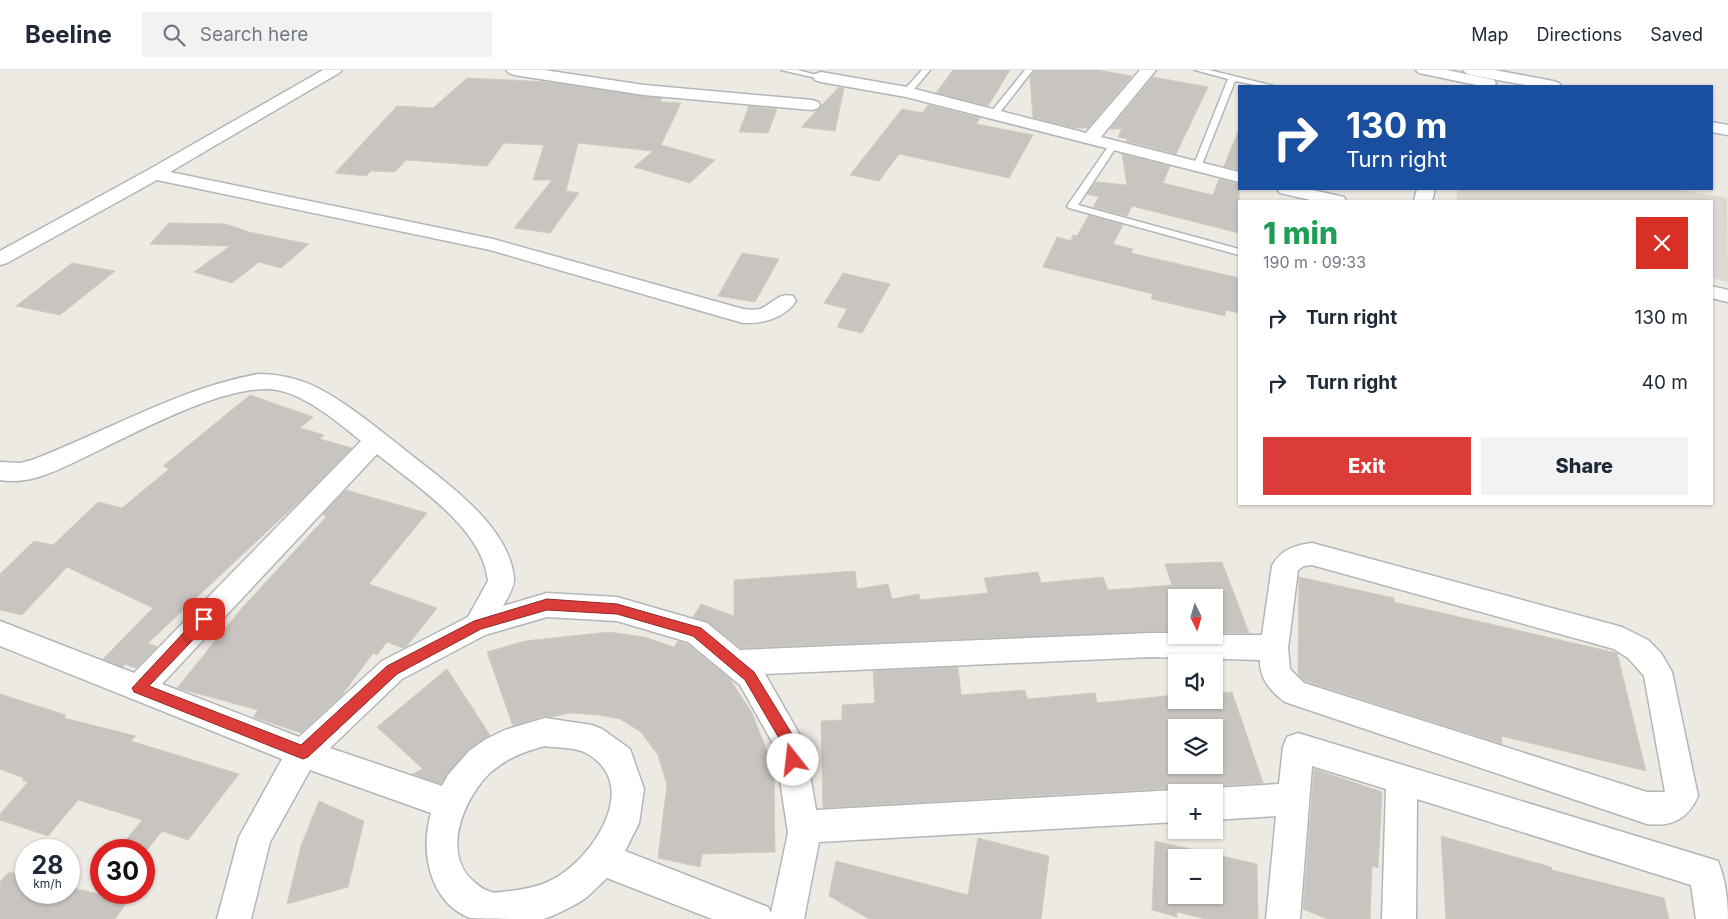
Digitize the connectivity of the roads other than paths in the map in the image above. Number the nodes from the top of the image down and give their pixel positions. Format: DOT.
graph roads {
  1 [pos="334,70"];
  2 [pos="514,70"];
  3 [pos="785,70"];
  4 [pos="926,70"];
  5 [pos="1029,70"];
  6 [pos="1148,70"];
  7 [pos="1199,70"];
  8 [pos="1424,70"];
  9 [pos="1471,70"];
  10 [pos="824,73"];
  11 [pos="1455,77"];
  12 [pos="1232,79"];
  13 [pos="1265,85"];
  14 [pos="1500,85"];
  15 [pos="1548,85"];
  16 [pos="907,92"];
  17 [pos="812,105"];
  18 [pos="994,114"];
  19 [pos="1713,117"];
  20 [pos="1728,121"];
  21 [pos="1713,127"];
  22 [pos="1728,130"];
  23 [pos="1090,139"];
  24 [pos="1113,146"];
  25 [pos="1197,167"];
  26 [pos="154,174"];
  27 [pos="1238,177"];
  28 [pos="1295,190"];
  29 [pos="1334,200"];
  30 [pos="1238,252"];
  31 [pos="0,259"];
  32 [pos="1713,292"];
  33 [pos="1728,296"];
  34 [pos="786,301"];
  35 [pos="376,440"];
  36 [pos="0,471"];
  37 [pos="478,625"];
  38 [pos="0,633"];
  39 [pos="1274,648"];
  40 [pos="734,663"];
  41 [pos="139,688"];
  42 [pos="303,753"];
  43 [pos="1402,778"];
  44 [pos="1294,799"];
  45 [pos="1223,803"];
  46 [pos="449,804"];
  47 [pos="1168,806"];
  48 [pos="803,827"];
  49 [pos="609,862"];
  50 [pos="234,919"];
  51 [pos="756,919"];
  52 [pos="787,919"];
  53 [pos="1283,919"];
  54 [pos="1399,919"];
  55 [pos="1713,919"];
  1 -- 26 [label="street"];
  2 -- 17 [label="street"];
  3 -- 10 [label="lane"];
  4 -- 16 [label="lane"];
  5 -- 18 [label="lane"];
  6 -- 23 [label="street"];
  7 -- 12 [label="lane"];
  8 -- 11 [label="street"];
  9 -- 15 [label="street"];
  10 -- 16 [label="street"];
  11 -- 14 [label="street"];
  12 -- 13 [label="lane"];
  12 -- 25 [label="lane"];
  16 -- 18 [label="street"];
  18 -- 23 [label="street"];
  19 -- 20 [label="street"];
  21 -- 22 [label="street"];
  23 -- 24 [label="street"];
  24 -- 25 [label="street"];
  24 -- 30 [label="lane"];
  25 -- 27 [label="street"];
  26 -- 31 [label="street"];
  26 -- 34 [label="street"];
  28 -- 29 [label="street"];
  32 -- 33 [label="street"];
  35 -- 36 [label="street"];
  35 -- 37 [label="street"];
  35 -- 41 [label="street"];
  37 -- 40 [label="street"];
  37 -- 42 [label="street"];
  38 -- 41 [label="street"];
  39 -- 39 [label="street"];
  39 -- 40 [label="street"];
  40 -- 48 [label="street"];
  41 -- 42 [label="street"];
  42 -- 46 [label="street"];
  42 -- 50 [label="street"];
  43 -- 44 [label="street"];
  43 -- 54 [label="street"];
  43 -- 55 [label="street"];
  44 -- 45 [label="street"];
  44 -- 53 [label="street"];
  46 -- 49 [label="street"];
  46 -- 49 [label="street"];
  47 -- 48 [label="street"];
  48 -- 52 [label="street"];
  49 -- 51 [label="street"];
}
